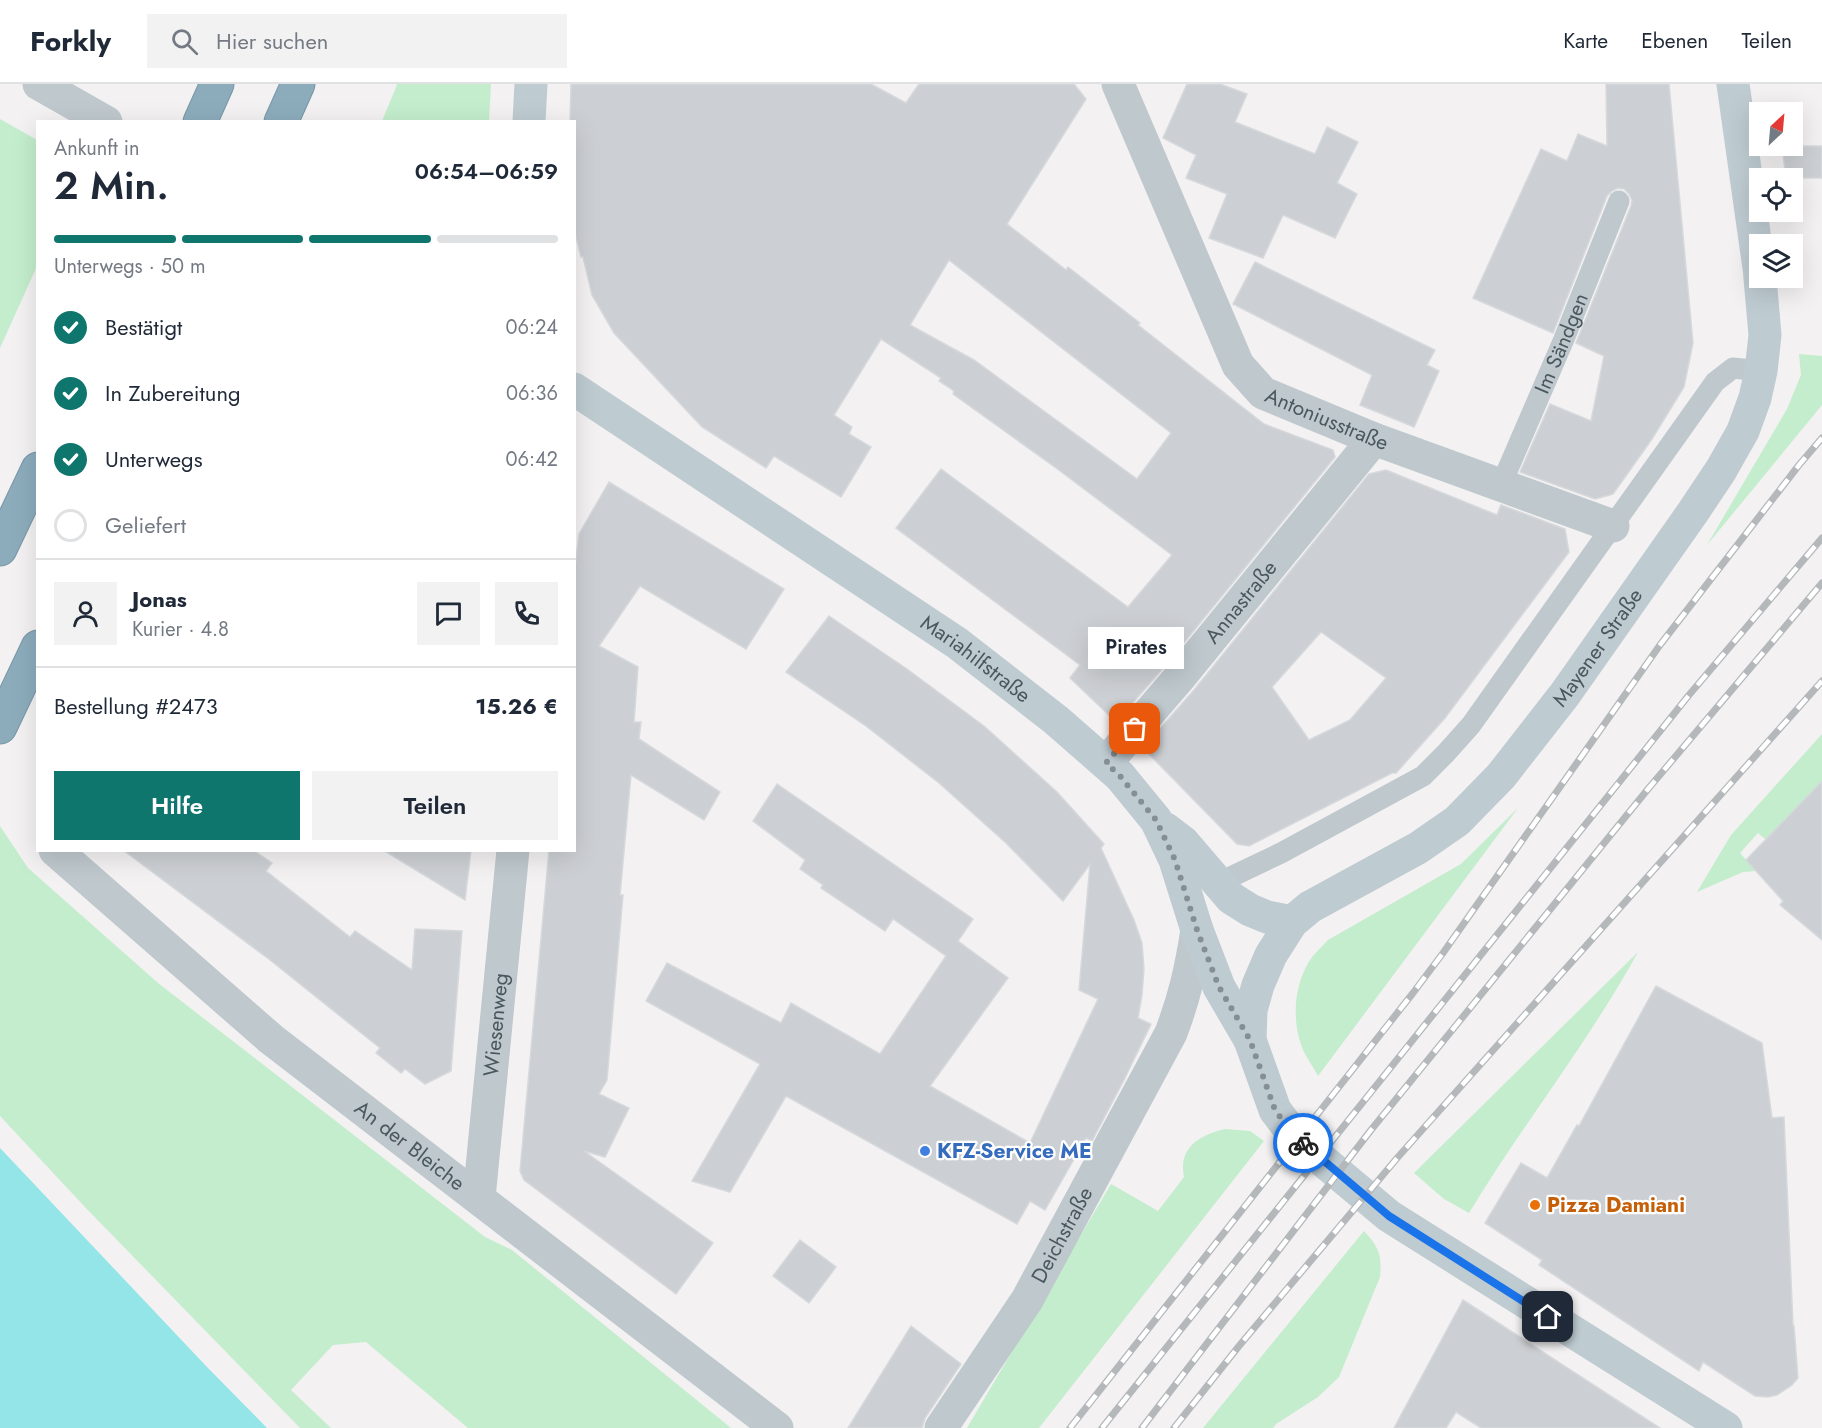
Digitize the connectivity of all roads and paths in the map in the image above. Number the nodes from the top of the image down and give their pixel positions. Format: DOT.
graph roads {
  1 [pos="39,84"];
  2 [pos="217,84"];
  3 [pos="298,84"];
  4 [pos="531,84"];
  5 [pos="1733,84"];
  6 [pos="1122,86"];
  7 [pos="102,120"];
  8 [pos="201,120"];
  9 [pos="282,120"];
  10 [pos="528,120"];
  11 [pos="1619,201"];
  12 [pos="1754,234"];
  13 [pos="1761,288"];
  14 [pos="1761,371"];
  15 [pos="576,390"];
  16 [pos="1374,439"];
  17 [pos="36,473"];
  18 [pos="1501,485"];
  19 [pos="1613,526"];
  20 [pos="0,549"];
  21 [pos="36,651"];
  22 [pos="0,727"];
  23 [pos="1106,763"];
  24 [pos="1156,820"];
  25 [pos="57,852"];
  26 [pos="513,852"];
  27 [pos="1218,884"];
  28 [pos="1292,922"];
  29 [pos="1197,930"];
  30 [pos="1250,1040"];
  31 [pos="479,1198"];
  32 [pos="777,1428"];
  33 [pos="940,1428"];
  34 [pos="1726,1428"];
  1 -- 7 [label="street"];
  2 -- 8 [label="highway"];
  3 -- 9 [label="highway"];
  4 -- 10 [label="street"];
  5 -- 12 [label="street, Mayener Straße"];
  6 -- 16 [label="street, Antoniusstraße"];
  11 -- 18 [label="lane, Im Sändgen"];
  13 -- 14 [label="street, Mayener Straße"];
  14 -- 19 [label="lane"];
  14 -- 28 [label="street, Mayener Straße"];
  15 -- 23 [label="street, Mariahilfstraße"];
  16 -- 18 [label="street, Antoniusstraße"];
  16 -- 23 [label="street, Annastraße"];
  17 -- 20 [label="highway"];
  18 -- 19 [label="street, Antoniusstraße"];
  19 -- 27 [label="lane"];
  21 -- 22 [label="highway"];
  23 -- 24 [label="street, Mariahilfstraße"];
  24 -- 27 [label="street"];
  24 -- 29 [label="street, Mariahilfstraße"];
  25 -- 31 [label="street, An der Bleiche"];
  26 -- 31 [label="street, Wiesenweg"];
  27 -- 28 [label="street"];
  28 -- 30 [label="street, Mayener Straße"];
  29 -- 30 [label="street, Mariahilfstraße"];
  29 -- 33 [label="street, Deichstraße"];
  30 -- 34 [label="street, Mayener Straße"];
  31 -- 32 [label="street, An der Bleiche"];
}
